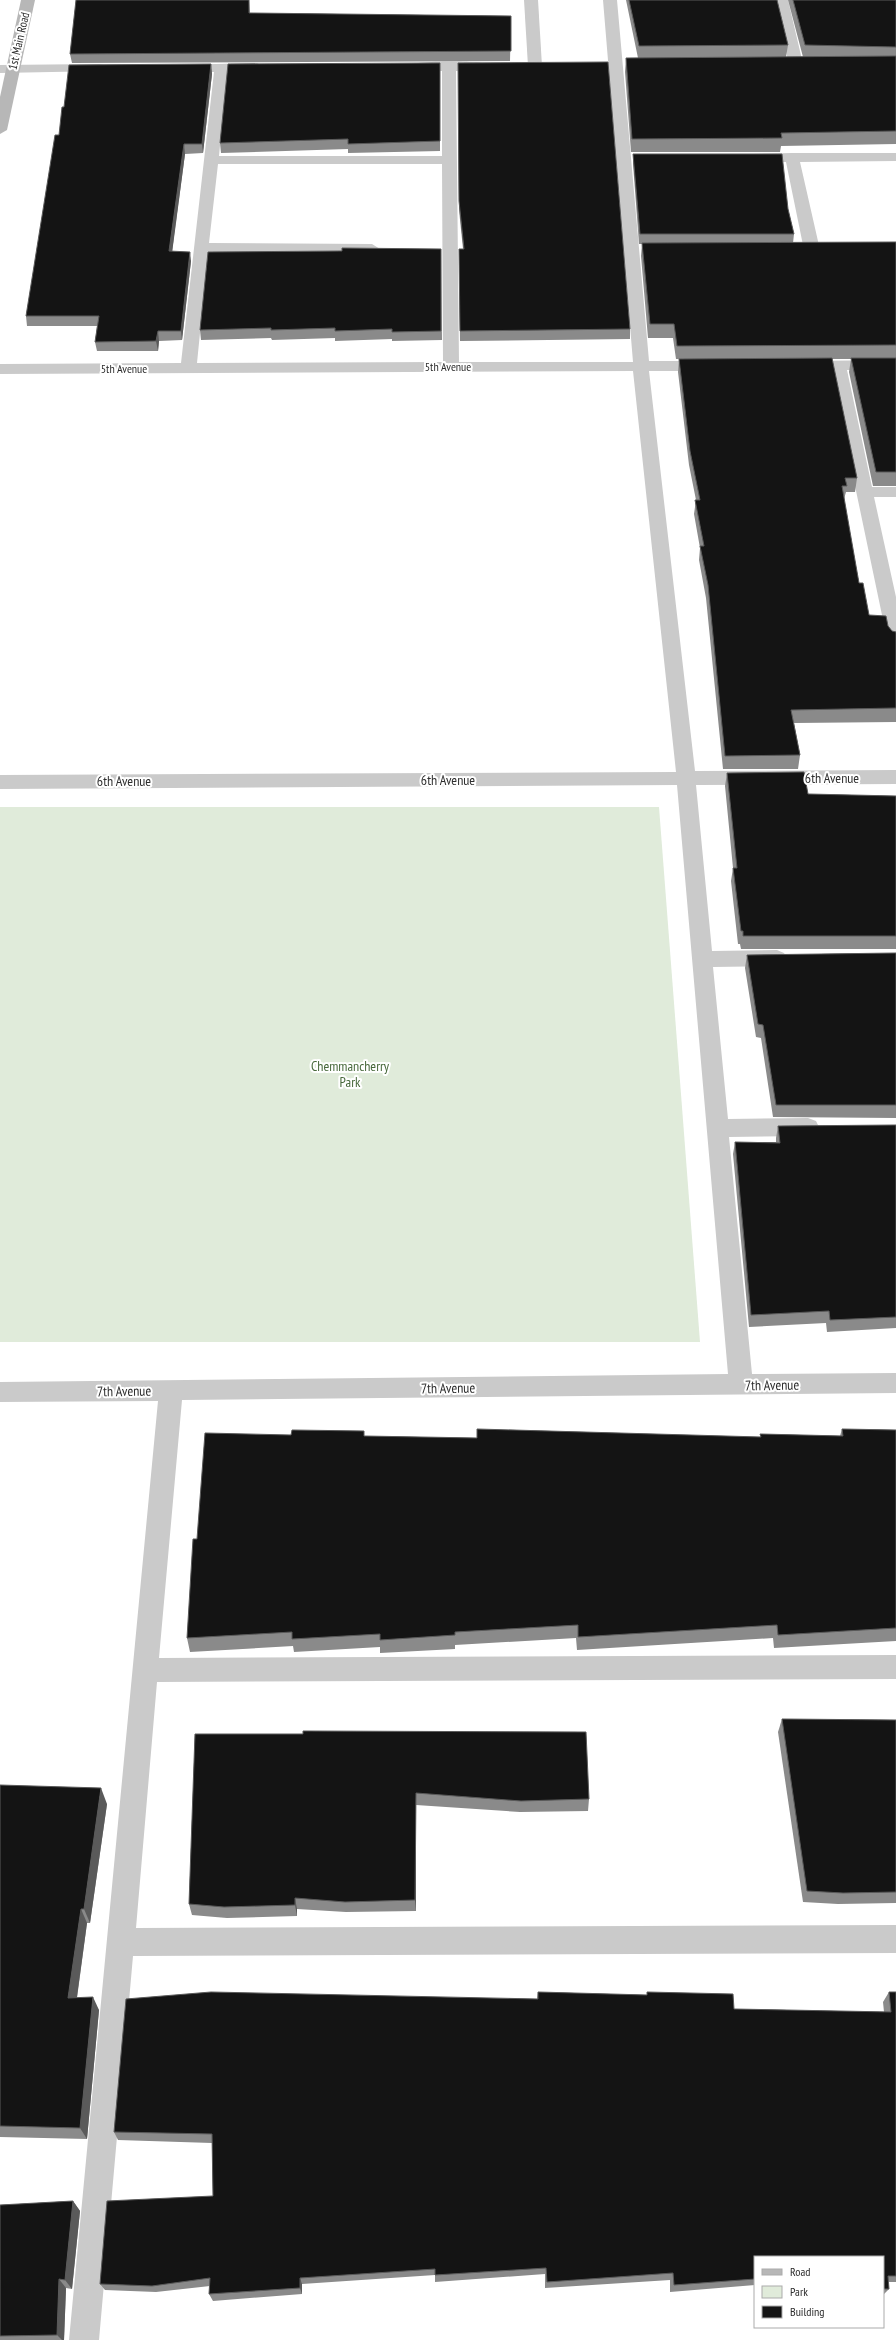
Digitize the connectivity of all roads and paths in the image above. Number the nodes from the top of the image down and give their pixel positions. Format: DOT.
graph roads {
  1 [pos="28,0"];
  2 [pos="531,0"];
  3 [pos="610,0"];
  4 [pos="782,0"];
  5 [pos="780,64"];
  6 [pos="796,64"];
  7 [pos="812,64"];
  8 [pos="609,65"];
  9 [pos="632,65"];
  10 [pos="449,66"];
  11 [pos="504,66"];
  12 [pos="520,66"];
  13 [pos="535,66"];
  14 [pos="550,66"];
  15 [pos="221,67"];
  16 [pos="268,67"];
  17 [pos="394,67"];
  18 [pos="113,68"];
  19 [pos="167,68"];
  20 [pos="6,69"];
  21 [pos="0,130"];
  22 [pos="792,157"];
  23 [pos="896,157"];
  24 [pos="624,158"];
  25 [pos="639,158"];
  26 [pos="739,158"];
  27 [pos="211,160"];
  28 [pos="450,160"];
  29 [pos="202,248"];
  30 [pos="388,249"];
  31 [pos="435,250"];
  32 [pos="450,250"];
  33 [pos="632,250"];
  34 [pos="647,250"];
  35 [pos="796,250"];
  36 [pos="812,250"];
  37 [pos="827,250"];
  38 [pos="896,365"];
  39 [pos="728,366"];
  40 [pos="791,366"];
  41 [pos="838,366"];
  42 [pos="451,367"];
  43 [pos="641,367"];
  44 [pos="188,368"];
  45 [pos="0,369"];
  46 [pos="866,492"];
  47 [pos="896,492"];
  48 [pos="893,612"];
  49 [pos="896,639"];
  50 [pos="896,777"];
  51 [pos="686,778"];
  52 [pos="0,782"];
  53 [pos="795,958"];
  54 [pos="702,959"];
  55 [pos="826,1127"];
  56 [pos="717,1128"];
  57 [pos="896,1383"];
  58 [pos="741,1385"];
  59 [pos="171,1390"];
  60 [pos="0,1392"];
  61 [pos="896,1667"];
  62 [pos="145,1670"];
  63 [pos="896,1939"];
  64 [pos="120,1942"];
  65 [pos="84,2340"];
  1 -- 20 [label="street, 1st Main Road"];
  2 -- 13 [label="street"];
  3 -- 8 [label="street"];
  4 -- 6 [label="street"];
  5 -- 6 [label="street"];
  6 -- 7 [label="street"];
  8 -- 9 [label="street"];
  8 -- 24 [label="street"];
  10 -- 11 [label="street"];
  10 -- 17 [label="street"];
  10 -- 28 [label="street"];
  12 -- 13 [label="street"];
  13 -- 14 [label="street"];
  15 -- 16 [label="street"];
  15 -- 19 [label="street"];
  15 -- 27 [label="street"];
  18 -- 20 [label="street"];
  20 -- 21 [label="street, 1st Main Road"];
  22 -- 23 [label="street"];
  22 -- 26 [label="street"];
  22 -- 36 [label="street"];
  24 -- 25 [label="street"];
  24 -- 33 [label="street"];
  27 -- 28 [label="street"];
  27 -- 29 [label="street"];
  28 -- 32 [label="street"];
  29 -- 30 [label="street"];
  29 -- 44 [label="street"];
  31 -- 32 [label="street"];
  32 -- 42 [label="street"];
  33 -- 34 [label="street"];
  33 -- 43 [label="street"];
  35 -- 36 [label="street"];
  36 -- 37 [label="street"];
  38 -- 41 [label="street"];
  39 -- 43 [label="street, 5th Avenue"];
  40 -- 41 [label="street"];
  41 -- 46 [label="street"];
  42 -- 43 [label="street, 5th Avenue"];
  42 -- 44 [label="street, 5th Avenue"];
  43 -- 51 [label="street"];
  44 -- 45 [label="street, 5th Avenue"];
  46 -- 47 [label="street"];
  46 -- 48 [label="street"];
  48 -- 49 [label="street"];
  50 -- 51 [label="street, 6th Avenue"];
  51 -- 52 [label="street, 6th Avenue"];
  51 -- 54 [label="street"];
  53 -- 54 [label="street"];
  54 -- 56 [label="street"];
  55 -- 56 [label="street"];
  56 -- 58 [label="street"];
  57 -- 58 [label="street, 7th Avenue"];
  58 -- 59 [label="street, 7th Avenue"];
  59 -- 60 [label="street, 7th Avenue"];
  59 -- 62 [label="street"];
  61 -- 62 [label="street"];
  62 -- 64 [label="street"];
  63 -- 64 [label="street"];
  64 -- 65 [label="street"];
}
